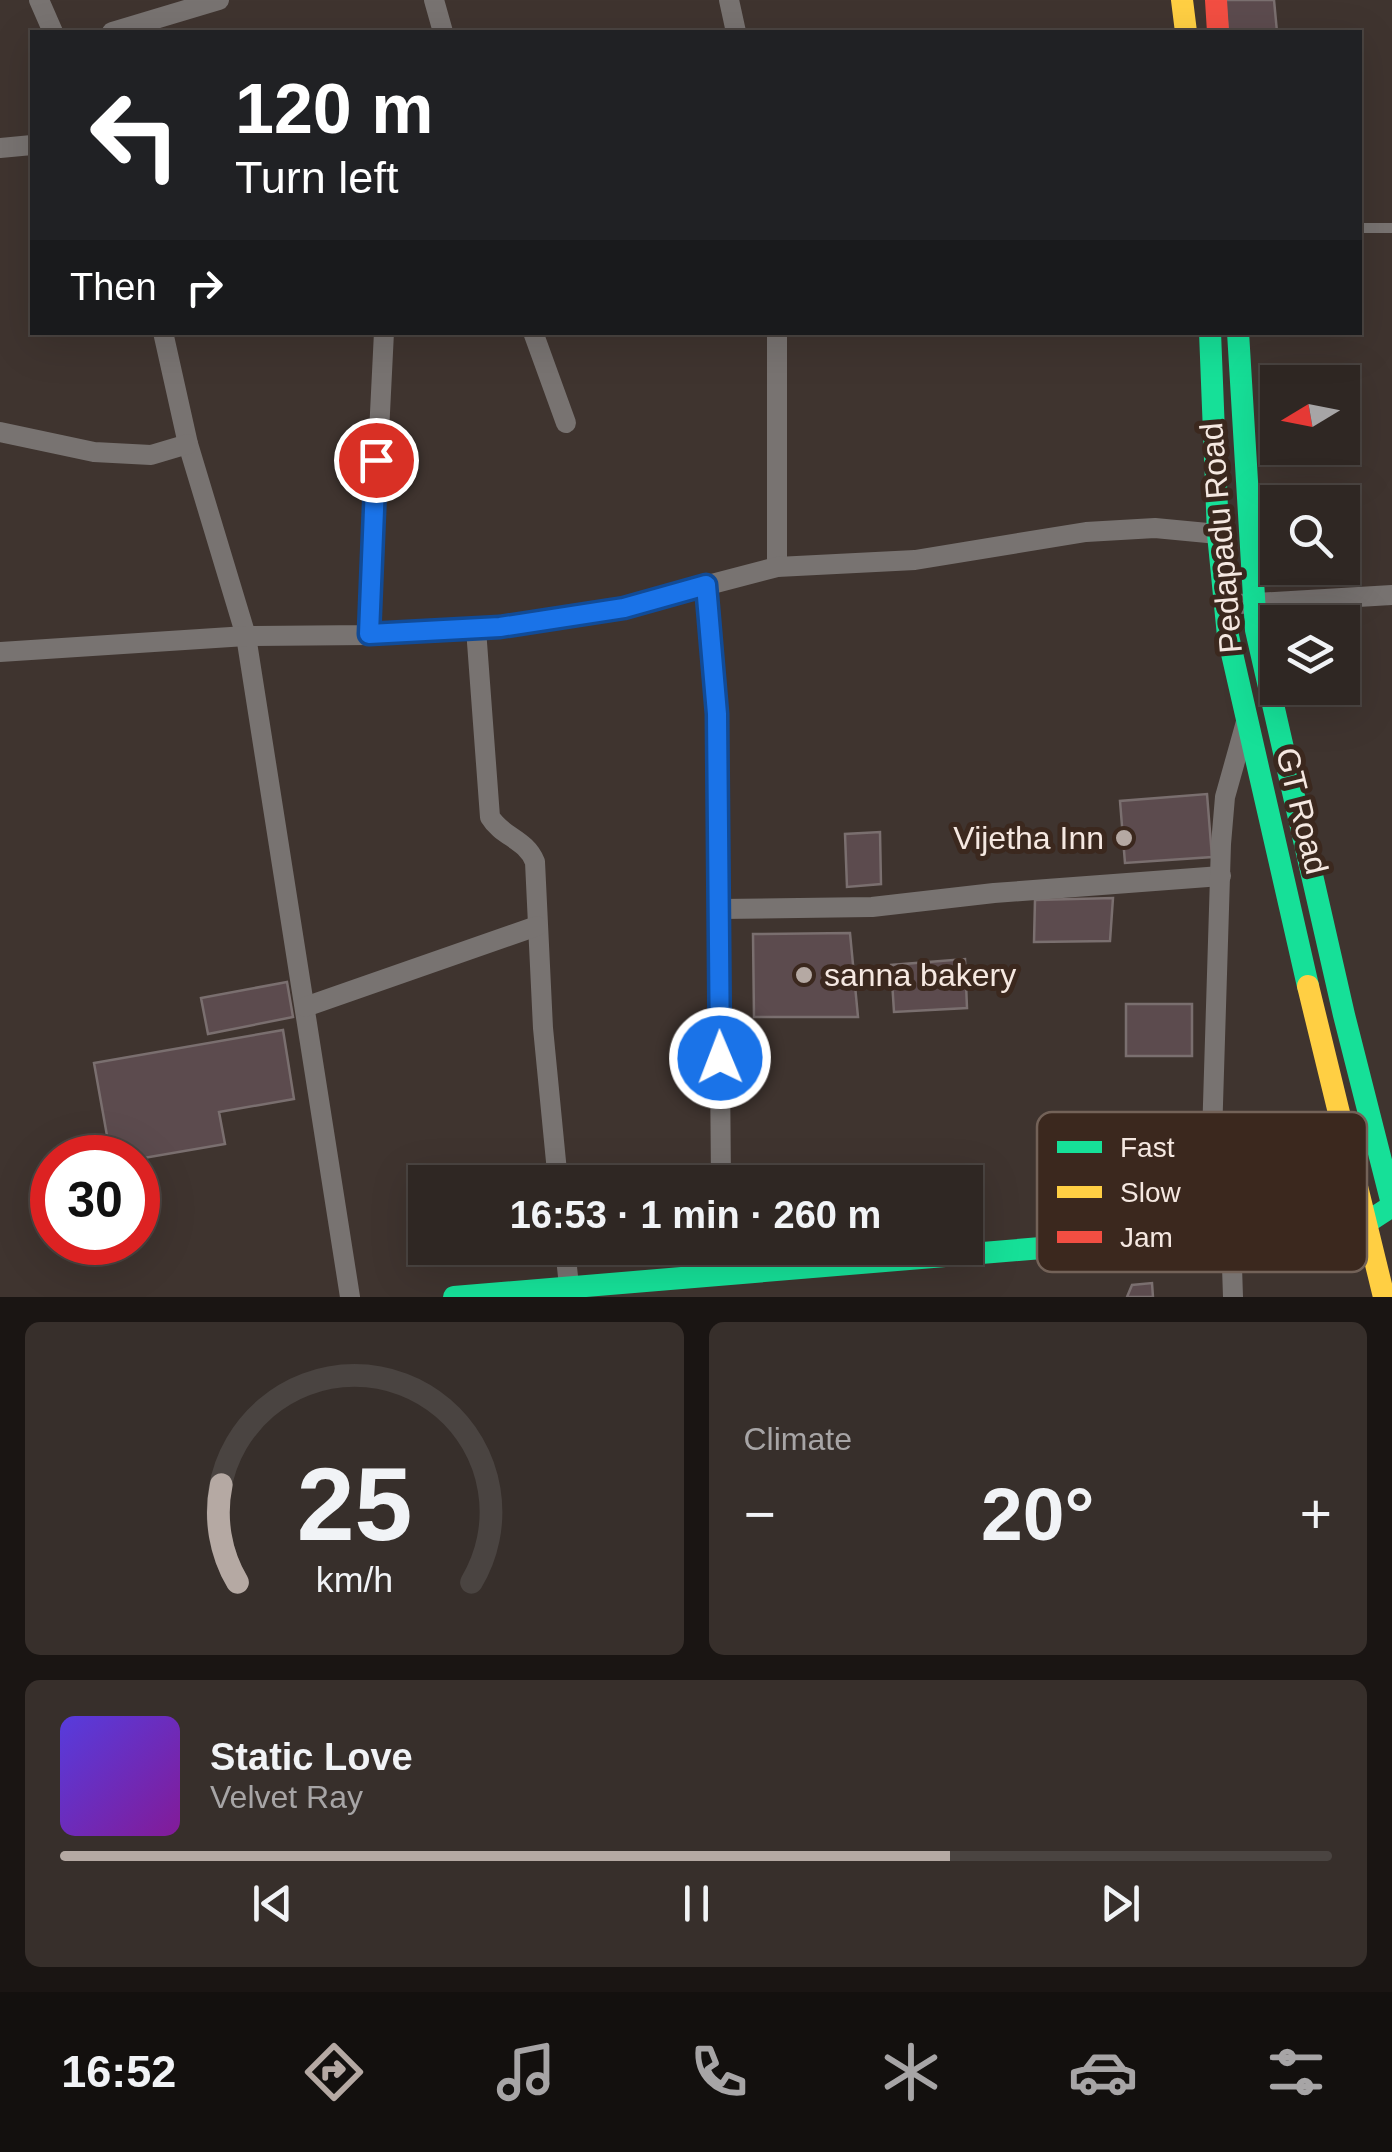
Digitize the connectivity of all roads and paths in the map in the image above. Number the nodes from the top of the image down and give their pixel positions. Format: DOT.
graph roads {
  1 [pos="39,0"];
  2 [pos="219,0"];
  3 [pos="434,0"];
  4 [pos="729,0"];
  5 [pos="1182,0"];
  6 [pos="1216,0"];
  7 [pos="52,30"];
  8 [pos="119,30"];
  9 [pos="442,30"];
  10 [pos="736,30"];
  11 [pos="1186,30"];
  12 [pos="1218,30"];
  13 [pos="30,145"];
  14 [pos="0,148"];
  15 [pos="1362,228"];
  16 [pos="1392,228"];
  17 [pos="165,335"];
  18 [pos="384,335"];
  19 [pos="534,335"];
  20 [pos="778,335"];
  21 [pos="1210,335"];
  22 [pos="1238,335"];
  23 [pos="566,424"];
  24 [pos="0,432"];
  25 [pos="188,444"];
  26 [pos="1218,534"];
  27 [pos="777,567"];
  28 [pos="706,585"];
  29 [pos="1392,595"];
  30 [pos="1252,604"];
  31 [pos="1224,606"];
  32 [pos="476,629"];
  33 [pos="369,634"];
  34 [pos="246,636"];
  35 [pos="0,652"];
  36 [pos="1246,720"];
  37 [pos="1222,876"];
  38 [pos="720,909"];
  39 [pos="536,926"];
  40 [pos="305,1007"];
  41 [pos="1221,1112"];
  42 [pos="1337,1112"];
  43 [pos="556,1165"];
  44 [pos="721,1165"];
  45 [pos="1392,1205"];
  46 [pos="1367,1222"];
  47 [pos="1367,1227"];
  48 [pos="1037,1249"];
  49 [pos="567,1265"];
  50 [pos="721,1265"];
  51 [pos="1228,1272"];
  52 [pos="721,1274"];
  53 [pos="569,1286"];
  54 [pos="614,1289"];
  55 [pos="350,1297"];
  56 [pos="454,1297"];
  57 [pos="1233,1297"];
  58 [pos="1384,1297"];
  1 -- 7 [label="street"];
  2 -- 8 [label="street"];
  3 -- 9 [label="street"];
  4 -- 10 [label="street"];
  5 -- 11 [label="main road"];
  6 -- 12 [label="main road"];
  13 -- 14 [label="street"];
  15 -- 16 [label="lane"];
  17 -- 25 [label="street"];
  18 -- 33 [label="street"];
  19 -- 23 [label="street"];
  20 -- 27 [label="street"];
  21 -- 26 [label="main road, GT Road"];
  22 -- 30 [label="main road, Pedapadu Road"];
  24 -- 25 [label="street"];
  25 -- 34 [label="street"];
  26 -- 27 [label="street"];
  26 -- 31 [label="main road, GT Road"];
  27 -- 28 [label="street"];
  28 -- 32 [label="street"];
  28 -- 38 [label="street"];
  29 -- 30 [label="street"];
  30 -- 31 [label="street"];
  30 -- 45 [label="main road, Pedapadu Road"];
  31 -- 36 [label="main road, GT Road"];
  32 -- 33 [label="street"];
  32 -- 39 [label="street"];
  33 -- 34 [label="street"];
  34 -- 35 [label="street"];
  34 -- 40 [label="street"];
  36 -- 37 [label="street"];
  36 -- 42 [label="main road, GT Road"];
  37 -- 38 [label="street"];
  37 -- 41 [label="street"];
  38 -- 44 [label="street"];
  39 -- 40 [label="street"];
  39 -- 43 [label="street"];
  40 -- 55 [label="street"];
  45 -- 46 [label="main road"];
  47 -- 58 [label="main road, GT Road"];
  48 -- 52 [label="main road"];
  49 -- 53 [label="street"];
  50 -- 52 [label="street"];
  51 -- 57 [label="street"];
  52 -- 54 [label="main road"];
  53 -- 54 [label="main road"];
  53 -- 56 [label="main road"];
}
